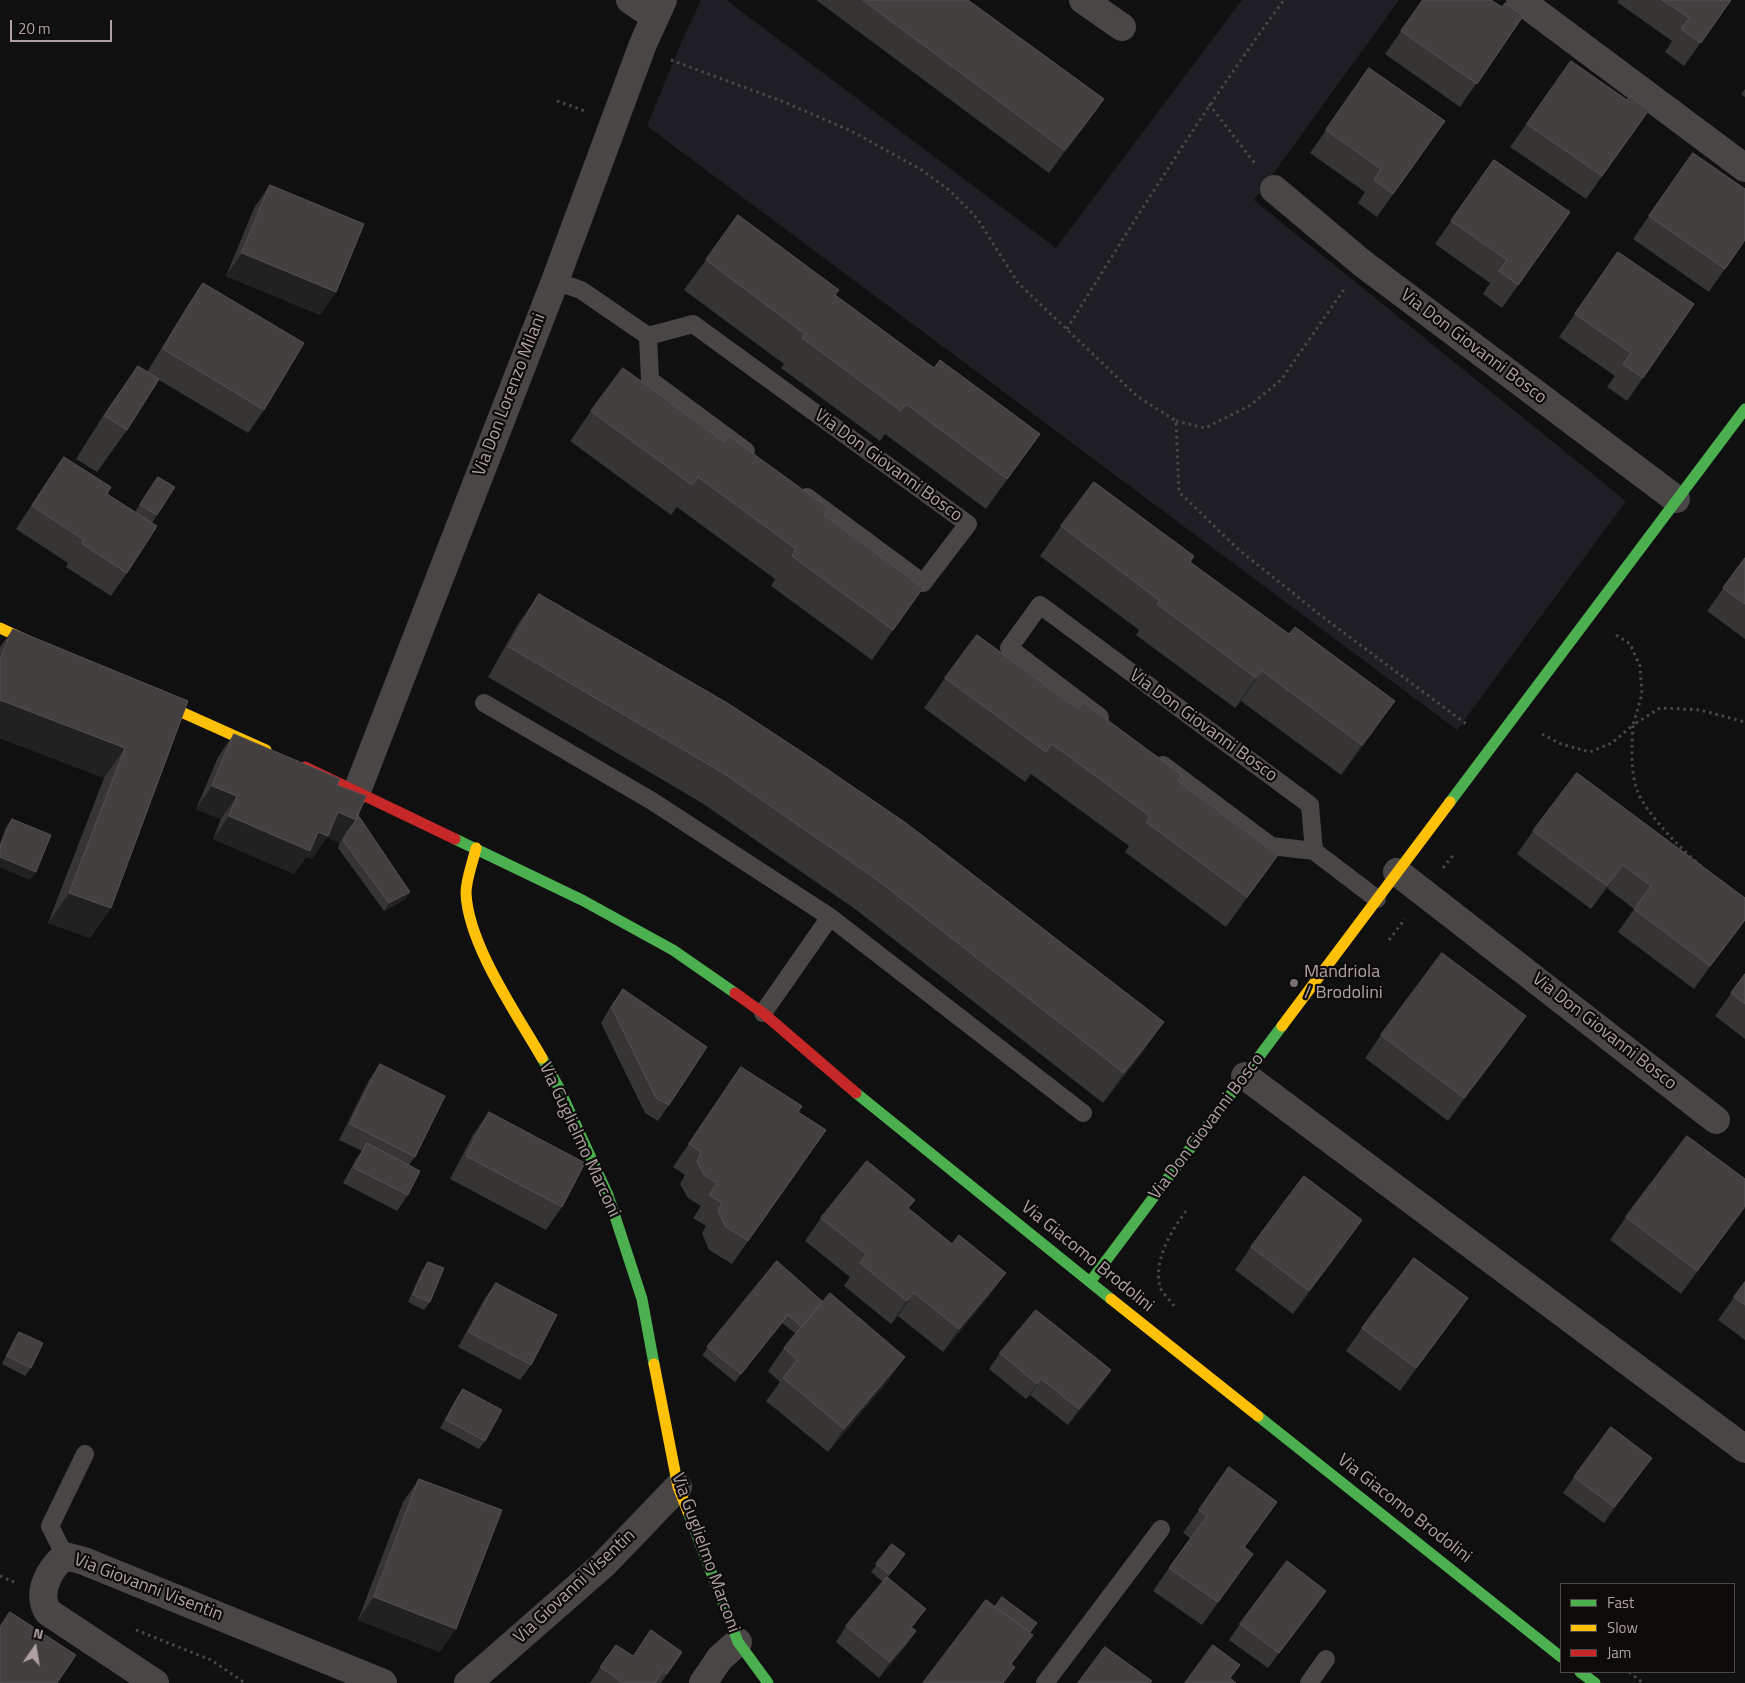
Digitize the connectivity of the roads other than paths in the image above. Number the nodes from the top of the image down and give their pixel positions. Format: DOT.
graph roads {
  1 [pos="630,0"];
  2 [pos="1083,0"];
  3 [pos="1520,0"];
  4 [pos="659,8"];
  5 [pos="1122,28"];
  6 [pos="1745,168"];
  7 [pos="1274,189"];
  8 [pos="556,281"];
  9 [pos="648,336"];
  10 [pos="1741,423"];
  11 [pos="759,461"];
  12 [pos="790,484"];
  13 [pos="1676,499"];
  14 [pos="0,628"];
  15 [pos="54,654"];
  16 [pos="144,695"];
  17 [pos="484,703"];
  18 [pos="1112,726"];
  19 [pos="277,755"];
  20 [pos="1152,756"];
  21 [pos="295,763"];
  22 [pos="358,791"];
  23 [pos="476,848"];
  24 [pos="1314,851"];
  25 [pos="1397,872"];
  26 [pos="1377,898"];
  27 [pos="830,917"];
  28 [pos="763,1013"];
  29 [pos="1245,1076"];
  30 [pos="1083,1113"];
  31 [pos="1716,1120"];
  32 [pos="1090,1282"];
  33 [pos="1745,1449"];
  34 [pos="85,1454"];
  35 [pos="678,1487"];
  36 [pos="1161,1529"];
  37 [pos="65,1556"];
  38 [pos="738,1642"];
  39 [pos="1560,1656"];
  40 [pos="1326,1659"];
  41 [pos="1581,1673"];
  42 [pos="155,1683"];
  43 [pos="383,1683"];
  44 [pos="468,1683"];
  45 [pos="704,1683"];
  46 [pos="768,1683"];
  47 [pos="1045,1683"];
  48 [pos="1309,1683"];
  49 [pos="1594,1683"];
  1 -- 4 [label="street"];
  2 -- 5 [label="street"];
  3 -- 6 [label="street"];
  4 -- 8 [label="street, Via Don Lorenzo Milani"];
  7 -- 13 [label="street, Via Don Giovanni Bosco"];
  8 -- 9 [label="lane"];
  8 -- 22 [label="street, Via Don Lorenzo Milani"];
  9 -- 11 [label="lane"];
  9 -- 12 [label="lane, Via Don Giovanni Bosco"];
  10 -- 13 [label="street, Via Don Giovanni Bosco"];
  13 -- 25 [label="street, Via Don Giovanni Bosco"];
  14 -- 15 [label="street"];
  16 -- 19 [label="street"];
  17 -- 27 [label="lane"];
  18 -- 24 [label="lane, Via Don Giovanni Bosco"];
  20 -- 24 [label="lane"];
  21 -- 22 [label="street"];
  22 -- 23 [label="street"];
  23 -- 28 [label="street, Via Giacomo Brodolini"];
  23 -- 35 [label="street, Via Guglielmo Marconi"];
  24 -- 26 [label="lane"];
  25 -- 26 [label="street, Via Don Giovanni Bosco"];
  25 -- 31 [label="street, Via Don Giovanni Bosco"];
  26 -- 29 [label="street, Via Don Giovanni Bosco"];
  27 -- 28 [label="lane"];
  27 -- 30 [label="lane"];
  28 -- 32 [label="street, Via Giacomo Brodolini"];
  29 -- 32 [label="street, Via Don Giovanni Bosco"];
  29 -- 33 [label="street"];
  32 -- 39 [label="street, Via Giacomo Brodolini"];
  34 -- 37 [label="lane"];
  35 -- 38 [label="street, Via Guglielmo Marconi"];
  35 -- 44 [label="street, Via Giovanni Visentin"];
  36 -- 47 [label="lane"];
  37 -- 42 [label="street, Via Giovanni Visentin"];
  37 -- 43 [label="street, Via Giovanni Visentin"];
  38 -- 45 [label="street, Via Guglielmo Marconi"];
  38 -- 46 [label="street, Via Guglielmo Marconi"];
  40 -- 48 [label="lane"];
  41 -- 49 [label="street"];
}
